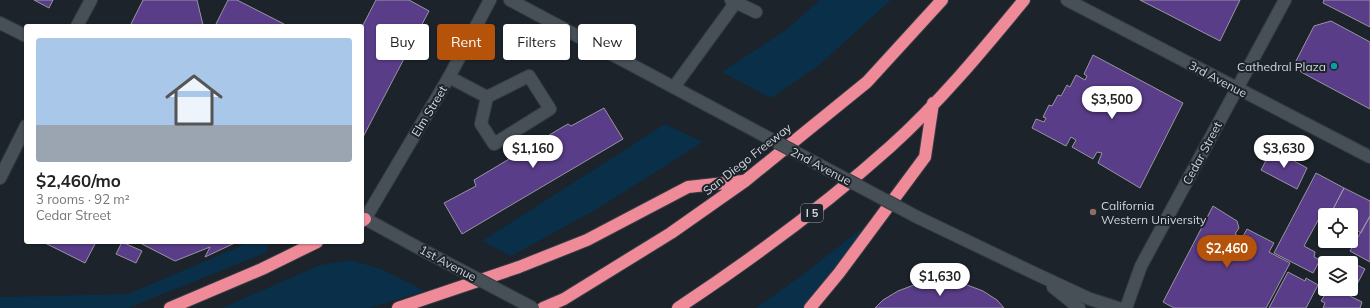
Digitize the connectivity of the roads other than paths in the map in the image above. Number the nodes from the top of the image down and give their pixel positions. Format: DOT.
graph roads {
  1 [pos="91,0"];
  2 [pos="490,0"];
  3 [pos="510,0"];
  4 [pos="942,0"];
  5 [pos="1024,0"];
  6 [pos="1068,0"];
  7 [pos="1285,0"];
  8 [pos="734,1"];
  9 [pos="756,12"];
  10 [pos="0,23"];
  11 [pos="78,24"];
  12 [pos="24,35"];
  13 [pos="449,77"];
  14 [pos="674,87"];
  15 [pos="1236,89"];
  16 [pos="487,97"];
  17 [pos="933,103"];
  18 [pos="24,130"];
  19 [pos="1370,157"];
  20 [pos="0,178"];
  21 [pos="745,181"];
  22 [pos="364,217"];
  23 [pos="364,220"];
  24 [pos="314,244"];
  25 [pos="1036,274"];
  26 [pos="170,308"];
  27 [pos="398,308"];
  28 [pos="534,308"];
  29 [pos="543,308"];
  30 [pos="678,308"];
  31 [pos="810,308"];
  32 [pos="1068,308"];
  33 [pos="1079,308"];
  34 [pos="1118,308"];
  35 [pos="1126,308"];
  1 -- 11 [label="street"];
  2 -- 13 [label="street, Elm Street"];
  3 -- 14 [label="street, 2nd Avenue"];
  4 -- 21 [label="highway, San Diego Freeway"];
  5 -- 17 [label="highway, I 5"];
  6 -- 15 [label="street, 3rd Avenue"];
  7 -- 15 [label="street, Cedar Street"];
  8 -- 9 [label="street"];
  8 -- 14 [label="street"];
  10 -- 12 [label="street"];
  13 -- 16 [label="street"];
  13 -- 22 [label="street, Elm Street"];
  14 -- 25 [label="street, 2nd Avenue, bridge"];
  15 -- 19 [label="street, 3rd Avenue"];
  15 -- 35 [label="street, Cedar Street"];
  16 -- 16 [label="street"];
  17 -- 30 [label="highway, I 5"];
  17 -- 31 [label="highway"];
  18 -- 20 [label="street"];
  21 -- 27 [label="highway"];
  21 -- 29 [label="highway, San Diego Freeway"];
  23 -- 28 [label="street, 1st Avenue, bridge"];
  24 -- 26 [label="highway"];
  25 -- 32 [label="street"];
  25 -- 33 [label="street"];
  25 -- 34 [label="street, 2nd Avenue"];
}
